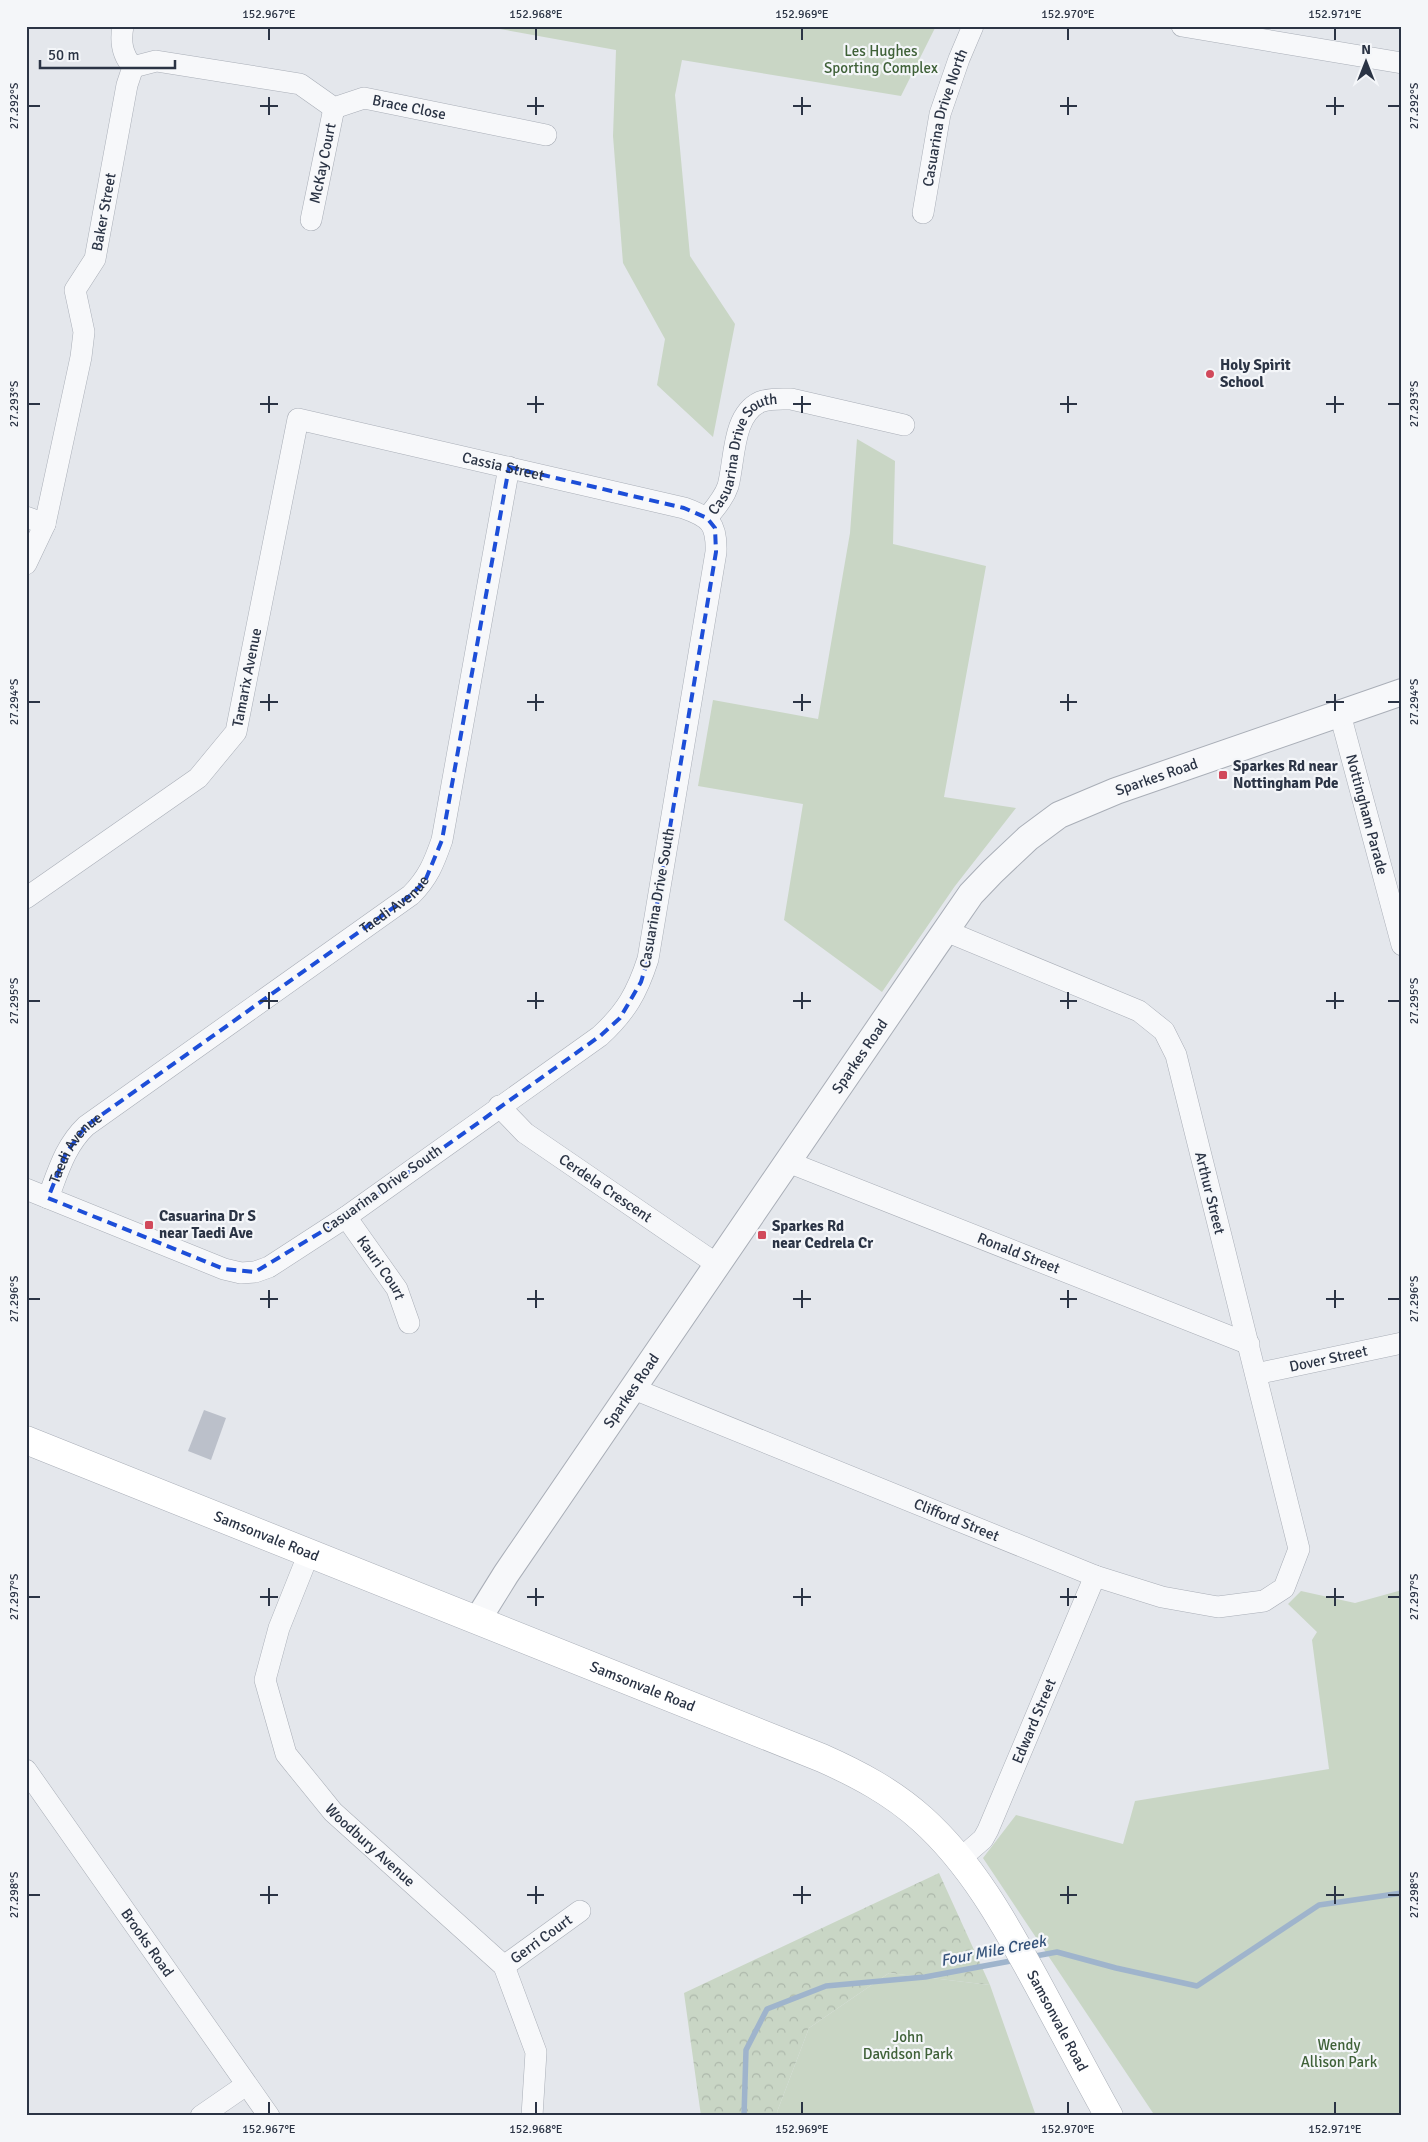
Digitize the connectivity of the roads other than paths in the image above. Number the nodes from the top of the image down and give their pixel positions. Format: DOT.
graph roads {
  1 [pos="123,26"];
  2 [pos="974,26"];
  3 [pos="1182,26"];
  4 [pos="1402,63"];
  5 [pos="133,67"];
  6 [pos="334,108"];
  7 [pos="546,135"];
  8 [pos="923,213"];
  9 [pos="311,220"];
  10 [pos="298,419"];
  11 [pos="904,425"];
  12 [pos="510,467"];
  13 [pos="707,518"];
  14 [pos="36,520"];
  15 [pos="26,564"];
  16 [pos="1402,692"];
  17 [pos="1340,714"];
  18 [pos="26,898"];
  19 [pos="946,930"];
  20 [pos="1402,945"];
  21 [pos="499,1106"];
  22 [pos="788,1162"];
  23 [pos="26,1189"];
  24 [pos="48,1198"];
  25 [pos="346,1216"];
  26 [pos="718,1264"];
  27 [pos="408,1323"];
  28 [pos="1402,1343"];
  29 [pos="1249,1344"];
  30 [pos="1256,1374"];
  31 [pos="634,1390"];
  32 [pos="26,1440"];
  33 [pos="309,1553"];
  34 [pos="1095,1576"];
  35 [pos="1284,1588"];
  36 [pos="478,1619"];
  37 [pos="26,1770"];
  38 [pos="960,1859"];
  39 [pos="580,1911"];
  40 [pos="504,1966"];
  41 [pos="246,2085"];
  42 [pos="201,2116"];
  43 [pos="269,2116"];
  44 [pos="532,2116"];
  45 [pos="1109,2116"];
  1 -- 5 [label="street"];
  2 -- 8 [label="street, Casuarina Drive North"];
  3 -- 4 [label="street"];
  5 -- 6 [label="street"];
  5 -- 14 [label="street, Baker Street"];
  6 -- 7 [label="street, Brace Close"];
  6 -- 9 [label="street, McKay Court"];
  10 -- 12 [label="street, Cassia Street"];
  10 -- 18 [label="street, Tamarix Avenue"];
  11 -- 13 [label="street, Casuarina Drive South"];
  12 -- 13 [label="street, Cassia Street"];
  12 -- 24 [label="street, Taedi Avenue"];
  13 -- 21 [label="street, Casuarina Drive South"];
  14 -- 15 [label="street, Baker Street"];
  16 -- 17 [label="street, Sparkes Road"];
  17 -- 19 [label="street, Sparkes Road"];
  17 -- 20 [label="street, Nottingham Parade"];
  19 -- 22 [label="street, Sparkes Road"];
  19 -- 29 [label="street, Arthur Street"];
  21 -- 25 [label="street, Casuarina Drive South"];
  21 -- 26 [label="street, Cerdela Crescent"];
  22 -- 26 [label="street, Sparkes Road"];
  22 -- 29 [label="street, Ronald Street"];
  23 -- 24 [label="street, Casuarina Drive South"];
  24 -- 25 [label="street, Casuarina Drive South"];
  25 -- 27 [label="street, Kauri Court"];
  26 -- 31 [label="street, Sparkes Road"];
  28 -- 30 [label="street, Dover Street"];
  29 -- 30 [label="street, Arthur Street"];
  30 -- 35 [label="street, Arthur Street"];
  31 -- 34 [label="street, Clifford Street"];
  31 -- 36 [label="street, Sparkes Road"];
  32 -- 33 [label="main road, Samsonvale Road"];
  33 -- 36 [label="main road, Samsonvale Road"];
  33 -- 40 [label="street, Woodbury Avenue"];
  34 -- 35 [label="street, Clifford Street"];
  34 -- 38 [label="street, Edward Street"];
  36 -- 38 [label="main road, Samsonvale Road"];
  37 -- 41 [label="street, Brooks Road"];
  38 -- 45 [label="main road, Samsonvale Road"];
  39 -- 40 [label="street, Gerri Court"];
  40 -- 44 [label="street, Woodbury Avenue"];
  41 -- 42 [label="street"];
  41 -- 43 [label="street, Brooks Road"];
}
